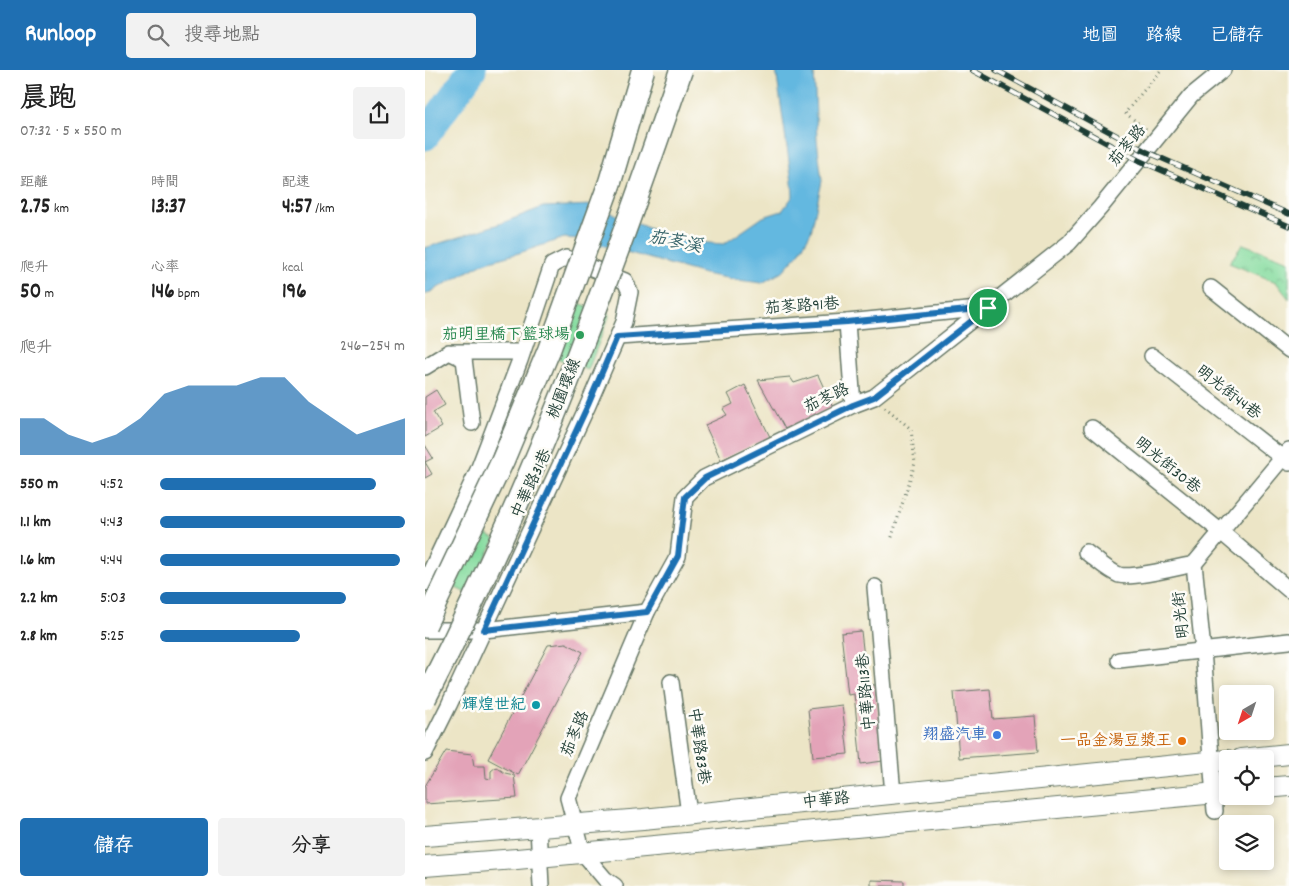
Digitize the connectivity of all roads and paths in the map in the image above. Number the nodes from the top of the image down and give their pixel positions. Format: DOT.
graph roads {
  1 [pos="643,70"];
  2 [pos="681,70"];
  3 [pos="1161,70"];
  4 [pos="1223,70"];
  5 [pos="1158,138"];
  6 [pos="1211,288"];
  7 [pos="988,308"];
  8 [pos="847,322"];
  9 [pos="617,337"];
  10 [pos="1289,350"];
  11 [pos="449,352"];
  12 [pos="522,352"];
  13 [pos="1152,356"];
  14 [pos="425,367"];
  15 [pos="874,397"];
  16 [pos="853,405"];
  17 [pos="471,422"];
  18 [pos="1092,428"];
  19 [pos="1287,457"];
  20 [pos="1219,532"];
  21 [pos="891,540"];
  22 [pos="1086,552"];
  23 [pos="1194,564"];
  24 [pos="425,583"];
  25 [pos="875,587"];
  26 [pos="1289,590"];
  27 [pos="647,612"];
  28 [pos="425,625"];
  29 [pos="425,630"];
  30 [pos="484,630"];
  31 [pos="1289,641"];
  32 [pos="1203,650"];
  33 [pos="1119,660"];
  34 [pos="671,682"];
  35 [pos="425,698"];
  36 [pos="425,753"];
  37 [pos="1219,754"];
  38 [pos="1289,754"];
  39 [pos="1274,756"];
  40 [pos="1219,761"];
  41 [pos="1289,786"];
  42 [pos="1274,787"];
  43 [pos="893,794"];
  44 [pos="1219,799"];
  45 [pos="689,814"];
  46 [pos="576,824"];
  47 [pos="538,827"];
  48 [pos="425,836"];
  49 [pos="583,853"];
  50 [pos="539,857"];
  51 [pos="425,866"];
  52 [pos="541,886"];
  53 [pos="615,886"];
  1 -- 28 [label="highway, 桃園環線, bridge"];
  2 -- 35 [label="highway, 桃園環線, bridge"];
  3 -- 5 [label="path"];
  4 -- 5 [label="street, 茄苳路"];
  5 -- 7 [label="street, 茄苳路"];
  6 -- 10 [label="street"];
  7 -- 8 [label="street, 茄苳路91巷"];
  7 -- 15 [label="street, 茄苳路"];
  8 -- 9 [label="street, 茄苳路91巷"];
  8 -- 16 [label="street"];
  9 -- 12 [label="street, 中華路31巷"];
  9 -- 30 [label="street, 中華路31巷"];
  11 -- 12 [label="street"];
  11 -- 14 [label="street"];
  11 -- 17 [label="street"];
  12 -- 24 [label="street, 中華路31巷"];
  13 -- 19 [label="street, 明光街44巷"];
  15 -- 16 [label="street, 茄苳路"];
  15 -- 21 [label="path"];
  16 -- 27 [label="street, 茄苳路"];
  18 -- 20 [label="street, 明光街30巷"];
  19 -- 20 [label="street"];
  20 -- 23 [label="street"];
  20 -- 26 [label="street, 明光街30巷"];
  22 -- 23 [label="street"];
  23 -- 32 [label="street, 明光街"];
  25 -- 43 [label="street, 中華路113巷"];
  27 -- 30 [label="street"];
  27 -- 46 [label="street, 茄苳路"];
  29 -- 30 [label="street"];
  30 -- 36 [label="street, 中華路31巷"];
  31 -- 32 [label="street"];
  32 -- 33 [label="street"];
  32 -- 37 [label="street, 明光街"];
  34 -- 45 [label="street, 中華路83巷"];
  38 -- 39 [label="main road"];
  40 -- 43 [label="main road, 中華路"];
  41 -- 42 [label="main road"];
  43 -- 45 [label="main road, 中華路"];
  44 -- 49 [label="main road, 中華路"];
  45 -- 46 [label="main road, 中華路"];
  46 -- 47 [label="main road, 中華路"];
  46 -- 49 [label="street, 茄苳路"];
  47 -- 48 [label="main road, 中華路"];
  47 -- 50 [label="street"];
  49 -- 50 [label="main road, 中華路"];
  49 -- 53 [label="street"];
  50 -- 51 [label="main road, 中華路"];
  50 -- 52 [label="street"];
}
